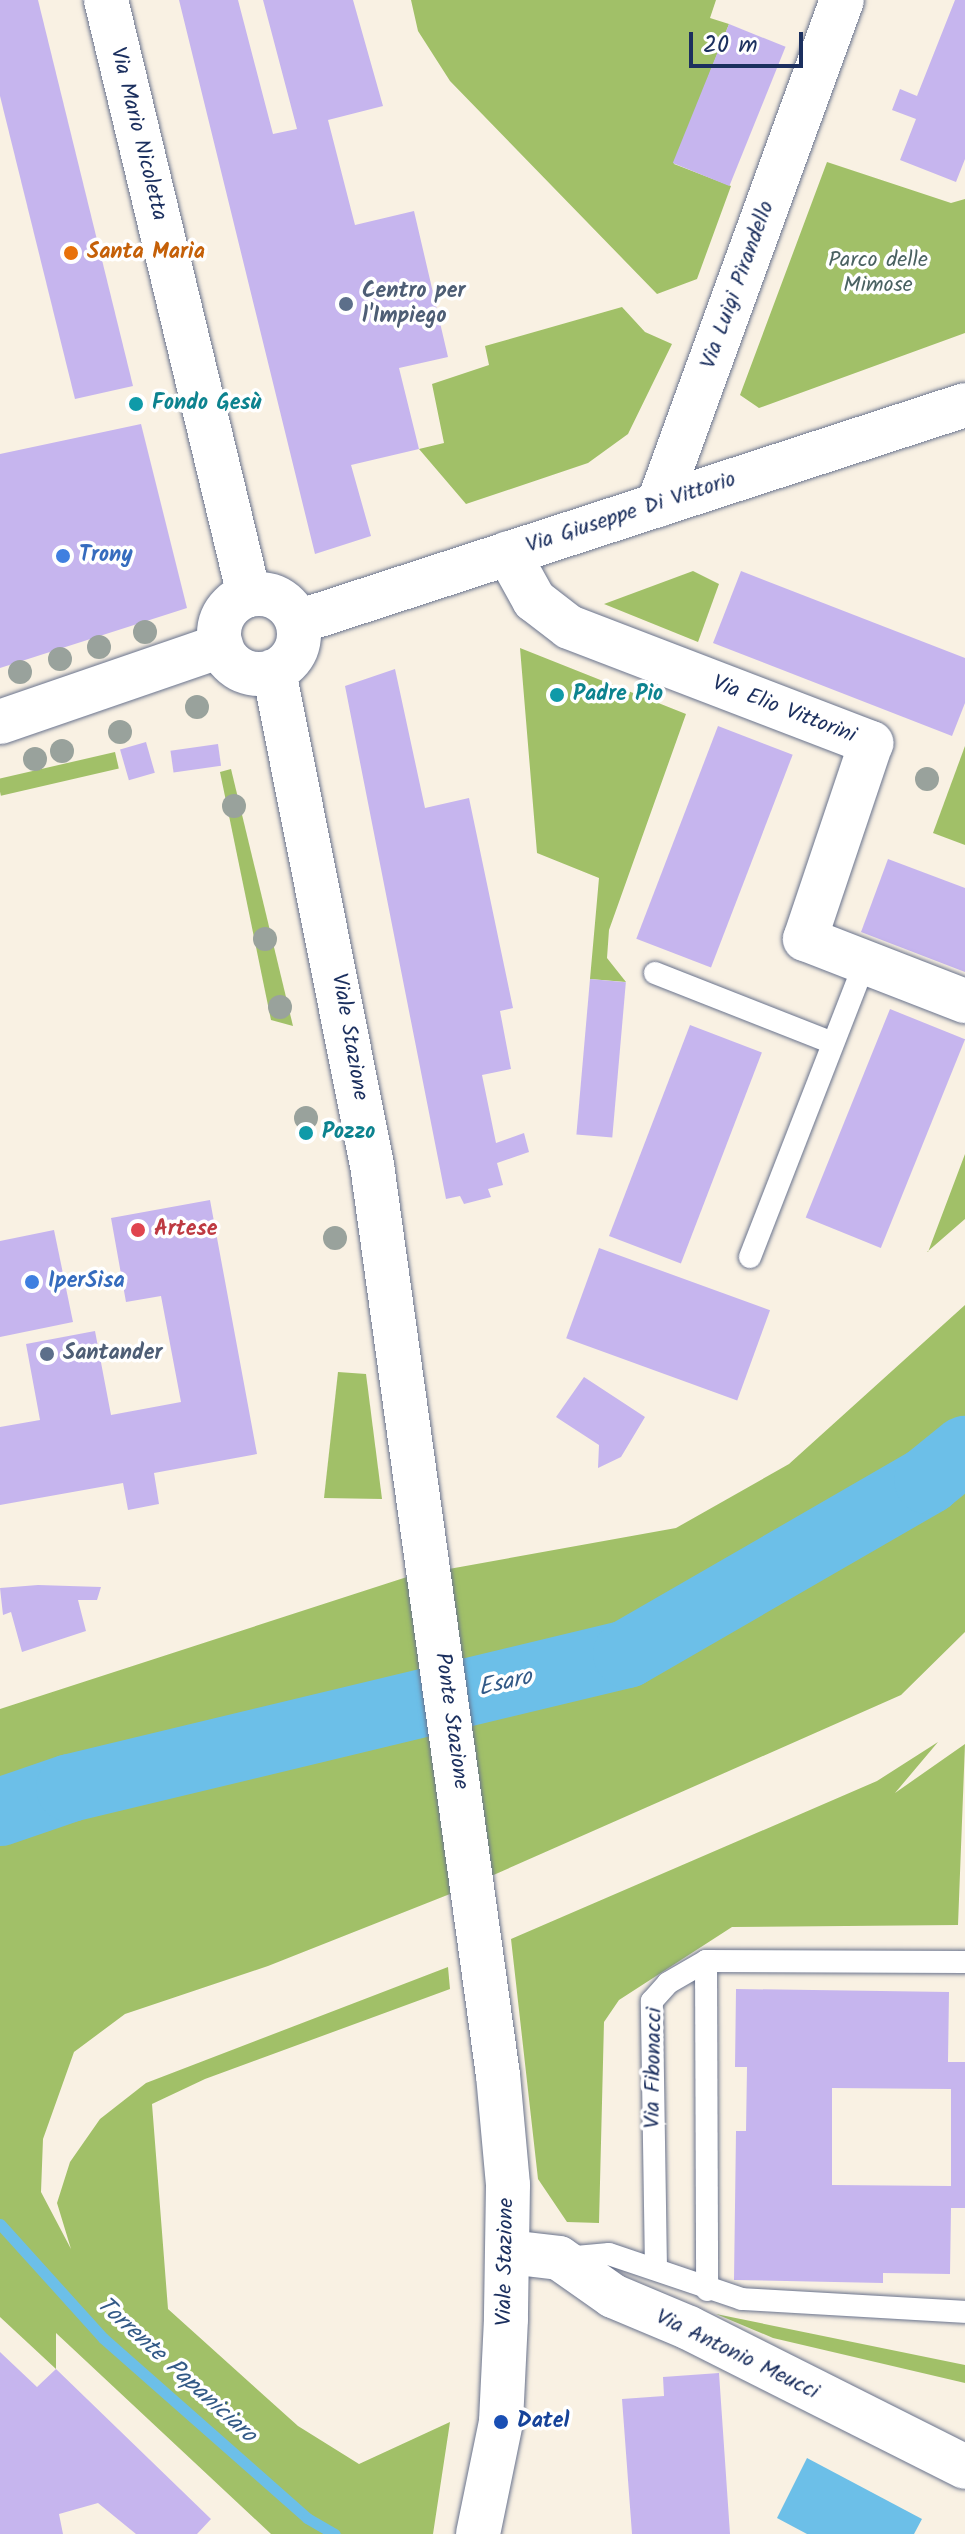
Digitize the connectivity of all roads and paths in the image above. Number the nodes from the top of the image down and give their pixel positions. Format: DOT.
graph roads {
  1 [pos="106,0"];
  2 [pos="807,0"];
  3 [pos="842,0"];
  4 [pos="817,65"];
  5 [pos="965,405"];
  6 [pos="658,505"];
  7 [pos="508,553"];
  8 [pos="249,595"];
  9 [pos="298,622"];
  10 [pos="221,646"];
  11 [pos="274,671"];
  12 [pos="0,722"];
  13 [pos="865,962"];
  14 [pos="655,973"];
  15 [pos="965,1001"];
  16 [pos="833,1043"];
  17 [pos="750,1257"];
  18 [pos="414,1453"];
  19 [pos="706,1961"];
  20 [pos="965,1962"];
  21 [pos="488,1989"];
  22 [pos="509,2252"];
  23 [pos="559,2258"];
  24 [pos="656,2269"];
  25 [pos="707,2290"];
  26 [pos="965,2312"];
  27 [pos="965,2467"];
  28 [pos="478,2534"];
  1 -- 8 [label="street, Via Mario Nicoletta"];
  2 -- 4 [label="street, Via Luigi Pirandello"];
  3 -- 4 [label="street, Via Luigi Pirandello"];
  4 -- 6 [label="street, Via Luigi Pirandello"];
  5 -- 6 [label="street, Via Giuseppe Di Vittorio"];
  6 -- 7 [label="street, Via Giuseppe Di Vittorio"];
  7 -- 9 [label="street, Via Giuseppe Di Vittorio"];
  7 -- 13 [label="street, Via Elio Vittorini"];
  8 -- 9 [label="street"];
  8 -- 10 [label="street"];
  9 -- 11 [label="street"];
  10 -- 11 [label="street"];
  10 -- 12 [label="street"];
  11 -- 18 [label="street, Viale Stazione"];
  13 -- 15 [label="street, Via Elio Vittorini"];
  13 -- 16 [label="lane"];
  14 -- 16 [label="lane"];
  16 -- 17 [label="lane"];
  18 -- 21 [label="street, Ponte Stazione"];
  19 -- 20 [label="lane"];
  19 -- 24 [label="lane, Via Fibonacci"];
  19 -- 25 [label="lane"];
  21 -- 22 [label="street, Viale Stazione"];
  22 -- 23 [label="street, Via Antonio Meucci"];
  22 -- 28 [label="street, Viale Stazione"];
  23 -- 24 [label="lane"];
  23 -- 27 [label="street, Via Antonio Meucci"];
  24 -- 25 [label="lane"];
  25 -- 26 [label="lane"];
}
